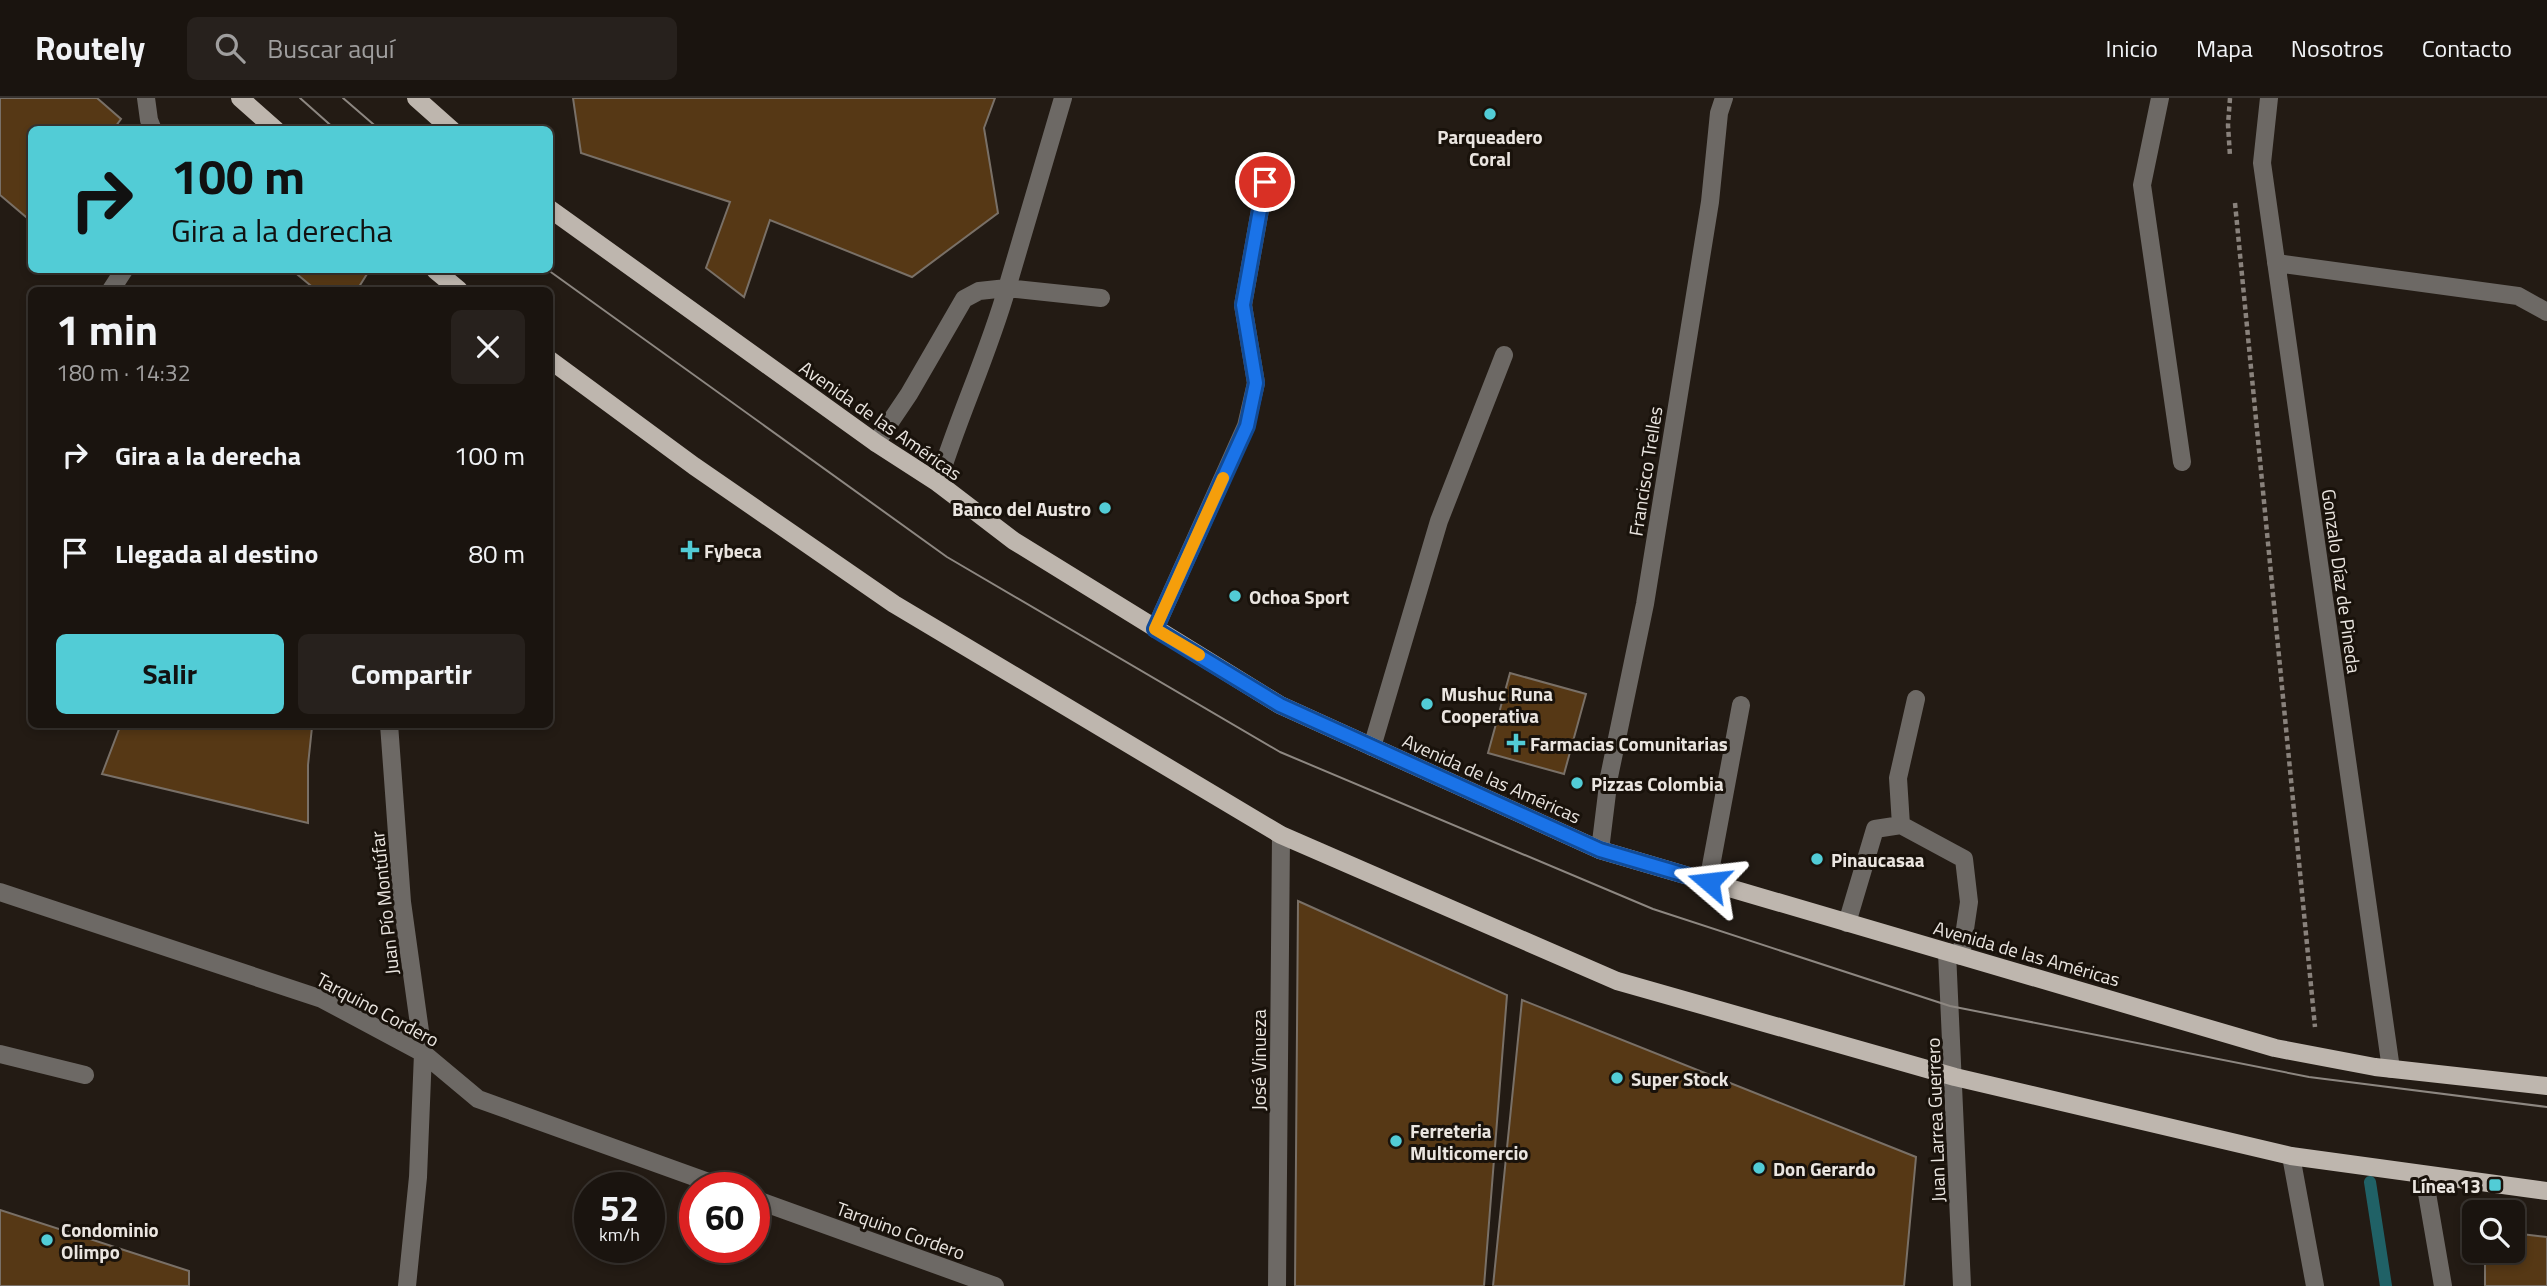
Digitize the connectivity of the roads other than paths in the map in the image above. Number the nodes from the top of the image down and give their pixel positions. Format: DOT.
graph roads {
  1 [pos="146,98"];
  2 [pos="240,98"];
  3 [pos="416,98"];
  4 [pos="1063,98"];
  5 [pos="1724,98"];
  6 [pos="2160,98"];
  7 [pos="2269,98"];
  8 [pos="152,126"];
  9 [pos="272,126"];
  10 [pos="448,126"];
  11 [pos="1265,182"];
  12 [pos="553,211"];
  13 [pos="2276,262"];
  14 [pos="439,273"];
  15 [pos="455,287"];
  16 [pos="1007,288"];
  17 [pos="1101,298"];
  18 [pos="2547,311"];
  19 [pos="1504,355"];
  20 [pos="553,362"];
  21 [pos="876,443"];
  22 [pos="2182,462"];
  23 [pos="937,483"];
  24 [pos="1155,629"];
  25 [pos="1916,699"];
  26 [pos="1741,705"];
  27 [pos="389,728"];
  28 [pos="1372,747"];
  29 [pos="1901,825"];
  30 [pos="1280,835"];
  31 [pos="1600,850"];
  32 [pos="1709,882"];
  33 [pos="0,892"];
  34 [pos="1847,923"];
  35 [pos="1954,954"];
  36 [pos="423,1053"];
  37 [pos="0,1054"];
  38 [pos="2383,1068"];
  39 [pos="85,1075"];
  40 [pos="1955,1077"];
  41 [pos="2547,1086"];
  42 [pos="2298,1158"];
  43 [pos="680,1172"];
  44 [pos="2424,1175"];
  45 [pos="2547,1191"];
  46 [pos="770,1205"];
  47 [pos="407,1286"];
  48 [pos="995,1286"];
  49 [pos="1277,1286"];
  50 [pos="1962,1286"];
  51 [pos="2315,1286"];
  52 [pos="2443,1286"];
  1 -- 8 [label="street"];
  2 -- 9 [label="main road"];
  3 -- 10 [label="main road"];
  4 -- 16 [label="street"];
  5 -- 31 [label="street, Francisco Trelles"];
  6 -- 22 [label="street"];
  7 -- 13 [label="street, Gonzalo Díaz de Pineda"];
  11 -- 24 [label="street"];
  12 -- 21 [label="main road, Avenida de las Américas"];
  13 -- 18 [label="street"];
  13 -- 38 [label="street, Gonzalo Díaz de Pineda"];
  14 -- 15 [label="main road"];
  16 -- 17 [label="street"];
  16 -- 21 [label="street"];
  16 -- 23 [label="street"];
  19 -- 28 [label="street"];
  20 -- 30 [label="main road"];
  21 -- 23 [label="main road, Avenida de las Américas"];
  23 -- 24 [label="main road, Avenida de las Américas"];
  24 -- 28 [label="main road, Avenida de las Américas"];
  25 -- 29 [label="street"];
  26 -- 32 [label="street"];
  27 -- 36 [label="street, Juan Pío Montúfar"];
  28 -- 31 [label="main road, Avenida de las Américas"];
  29 -- 34 [label="street"];
  29 -- 35 [label="street, Juan Larrea Guerrero"];
  30 -- 40 [label="main road"];
  30 -- 49 [label="street, José Vinueza"];
  31 -- 32 [label="main road, Avenida de las Américas"];
  32 -- 34 [label="main road, Avenida de las Américas"];
  33 -- 36 [label="street, Tarquino Cordero"];
  34 -- 35 [label="main road, Avenida de las Américas"];
  35 -- 38 [label="main road, Avenida de las Américas"];
  35 -- 40 [label="street, Juan Larrea Guerrero"];
  36 -- 43 [label="street, Tarquino Cordero"];
  36 -- 47 [label="street, Juan Pío Montúfar"];
  37 -- 39 [label="street"];
  38 -- 41 [label="main road, Avenida de las Américas"];
  40 -- 42 [label="main road"];
  40 -- 50 [label="street, Juan Larrea Guerrero"];
  42 -- 44 [label="main road"];
  42 -- 51 [label="street"];
  44 -- 45 [label="main road"];
  44 -- 52 [label="street"];
  46 -- 48 [label="street, Tarquino Cordero"];
}
